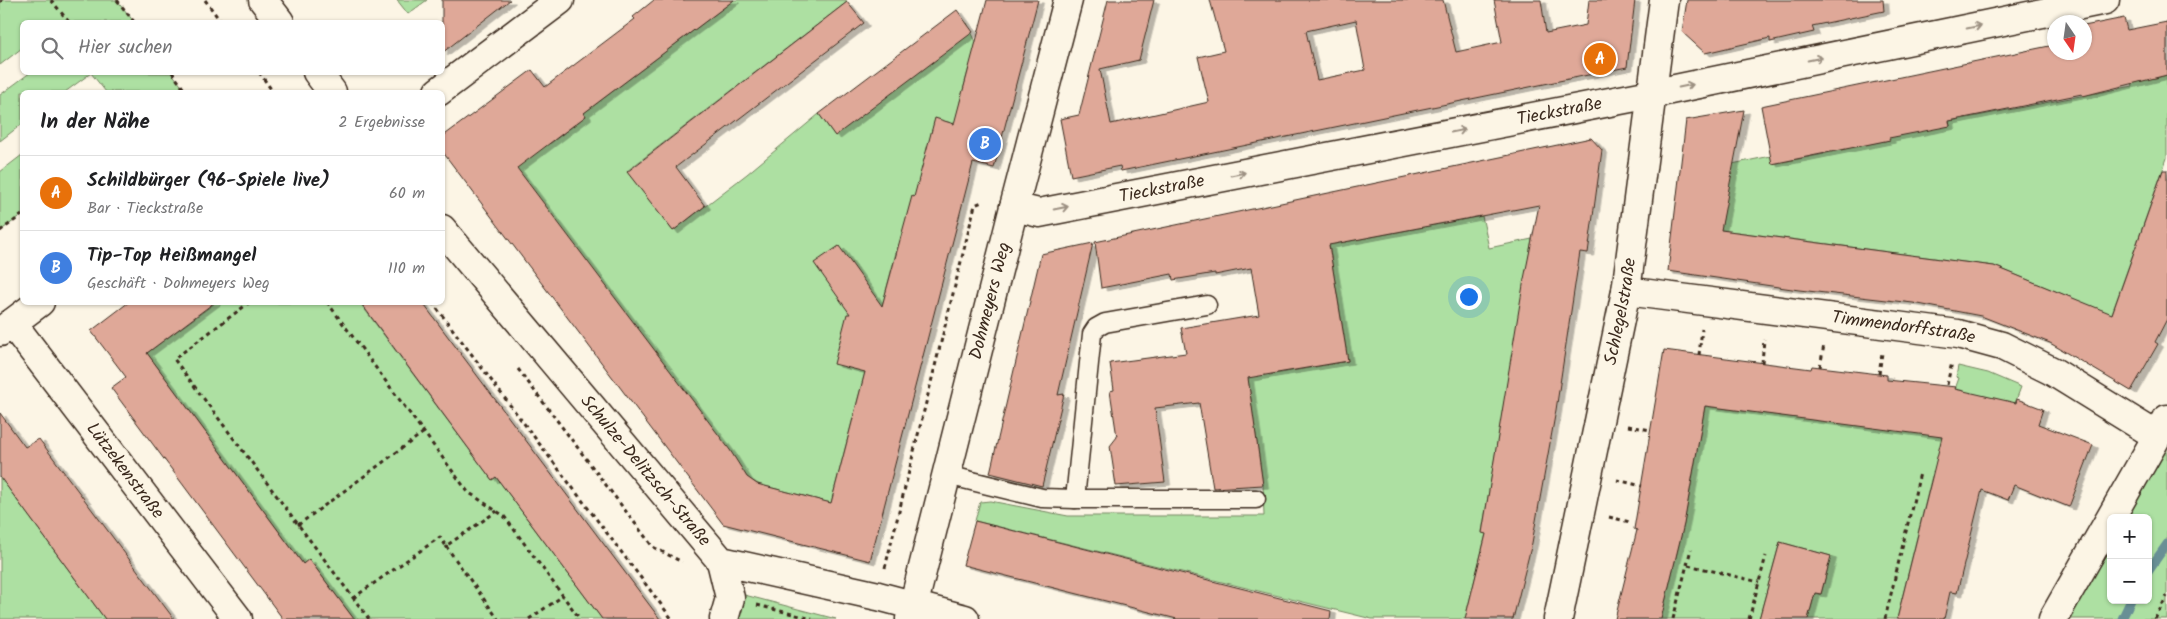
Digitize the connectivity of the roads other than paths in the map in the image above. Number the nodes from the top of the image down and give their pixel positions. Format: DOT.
graph roads {
  1 [pos="263,0"];
  2 [pos="560,0"];
  3 [pos="1068,0"];
  4 [pos="1664,0"];
  5 [pos="2105,0"];
  6 [pos="278,20"];
  7 [pos="441,90"];
  8 [pos="1651,94"];
  9 [pos="1014,207"];
  10 [pos="445,233"];
  11 [pos="1626,291"];
  12 [pos="36,305"];
  13 [pos="1207,305"];
  14 [pos="6,328"];
  15 [pos="2162,427"];
  16 [pos="947,475"];
  17 [pos="1075,499"];
  18 [pos="1256,499"];
  19 [pos="721,561"];
  20 [pos="727,609"];
  21 [pos="911,612"];
  22 [pos="238,619"];
  23 [pos="966,619"];
  24 [pos="1558,619"];
  25 [pos="2053,619"];
  1 -- 6 [label="street"];
  2 -- 7 [label="street"];
  3 -- 9 [label="street, Dohmeyers Weg"];
  4 -- 8 [label="street, Schlegelstraße"];
  8 -- 5 [label="street, Tieckstraße, one-way"];
  9 -- 8 [label="street, Tieckstraße, one-way"];
  8 -- 11 [label="street, Schlegelstraße"];
  9 -- 16 [label="street, Dohmeyers Weg"];
  10 -- 19 [label="street, Schulze-Delitzsch-Straße"];
  11 -- 15 [label="street, Timmendorffstraße"];
  11 -- 24 [label="street, Schlegelstraße"];
  12 -- 14 [label="street"];
  13 -- 17 [label="lane"];
  14 -- 22 [label="street, Lützekenstraße"];
  15 -- 25 [label="street"];
  16 -- 17 [label="lane"];
  16 -- 21 [label="street, Dohmeyers Weg"];
  17 -- 18 [label="lane"];
  19 -- 20 [label="street"];
  19 -- 21 [label="street, Schulze-Delitzsch-Straße"];
  21 -- 23 [label="street, Schulze-Delitzsch-Straße"];
}
